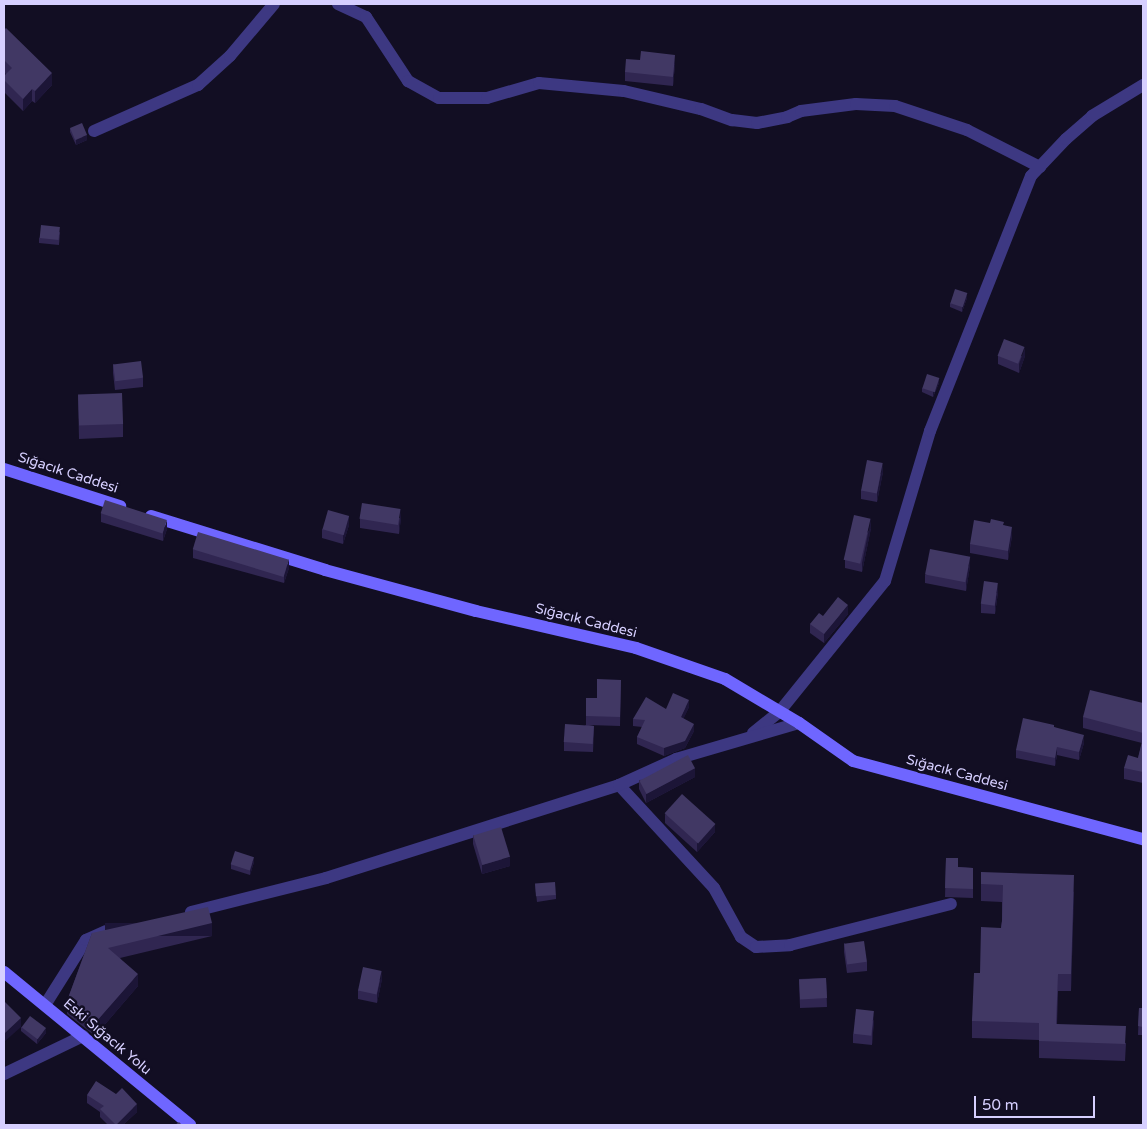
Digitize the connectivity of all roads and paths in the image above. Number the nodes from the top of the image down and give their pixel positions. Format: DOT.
graph roads {
  1 [pos="274,4"];
  2 [pos="338,4"];
  3 [pos="1143,85"];
  4 [pos="94,131"];
  5 [pos="1040,167"];
  6 [pos="4,469"];
  7 [pos="780,711"];
  8 [pos="799,723"];
  9 [pos="748,738"];
  10 [pos="619,785"];
  11 [pos="1143,839"];
  12 [pos="951,904"];
  13 [pos="181,914"];
  14 [pos="123,927"];
  15 [pos="4,972"];
  16 [pos="46,1004"];
  17 [pos="83,1036"];
  18 [pos="4,1074"];
  19 [pos="190,1125"];
  1 -- 4 [label="street"];
  2 -- 5 [label="street"];
  3 -- 5 [label="street"];
  5 -- 7 [label="street"];
  6 -- 7 [label="street, Sığacık Caddesi"];
  7 -- 8 [label="street, Sığacık Caddesi"];
  7 -- 9 [label="street"];
  8 -- 9 [label="street"];
  8 -- 11 [label="street, Sığacık Caddesi"];
  9 -- 10 [label="street"];
  10 -- 12 [label="street"];
  10 -- 13 [label="street"];
  14 -- 16 [label="street"];
  15 -- 16 [label="street, Eski Sığacık Yolu"];
  16 -- 17 [label="street, Eski Sığacık Yolu"];
  17 -- 18 [label="street"];
  17 -- 19 [label="street, Eski Sığacık Yolu"];
}
